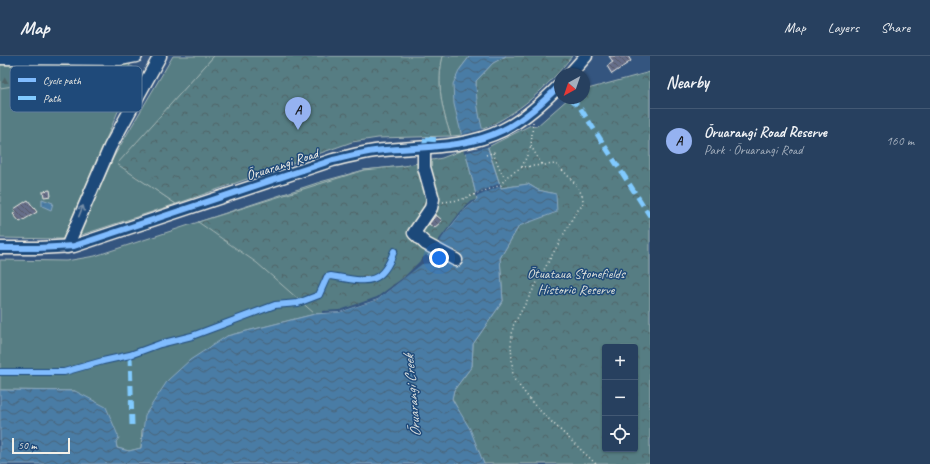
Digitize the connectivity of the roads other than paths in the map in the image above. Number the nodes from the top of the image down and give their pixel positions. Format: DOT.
graph roads {
  1 [pos="136,56"];
  2 [pos="160,56"];
  3 [pos="586,56"];
  4 [pos="0,58"];
  5 [pos="575,68"];
  6 [pos="142,89"];
  7 [pos="554,91"];
  8 [pos="129,112"];
  9 [pos="424,148"];
  10 [pos="67,247"];
  11 [pos="0,248"];
  12 [pos="454,263"];
  1 -- 4 [label="street"];
  6 -- 2 [label="street, one-way"];
  3 -- 5 [label="street"];
  7 -- 9 [label="street, Ōruarangi Road"];
  10 -- 8 [label="street, one-way"];
  9 -- 10 [label="street, Ōruarangi Road"];
  9 -- 12 [label="street"];
  10 -- 11 [label="street, Ōruarangi Road"];
}
